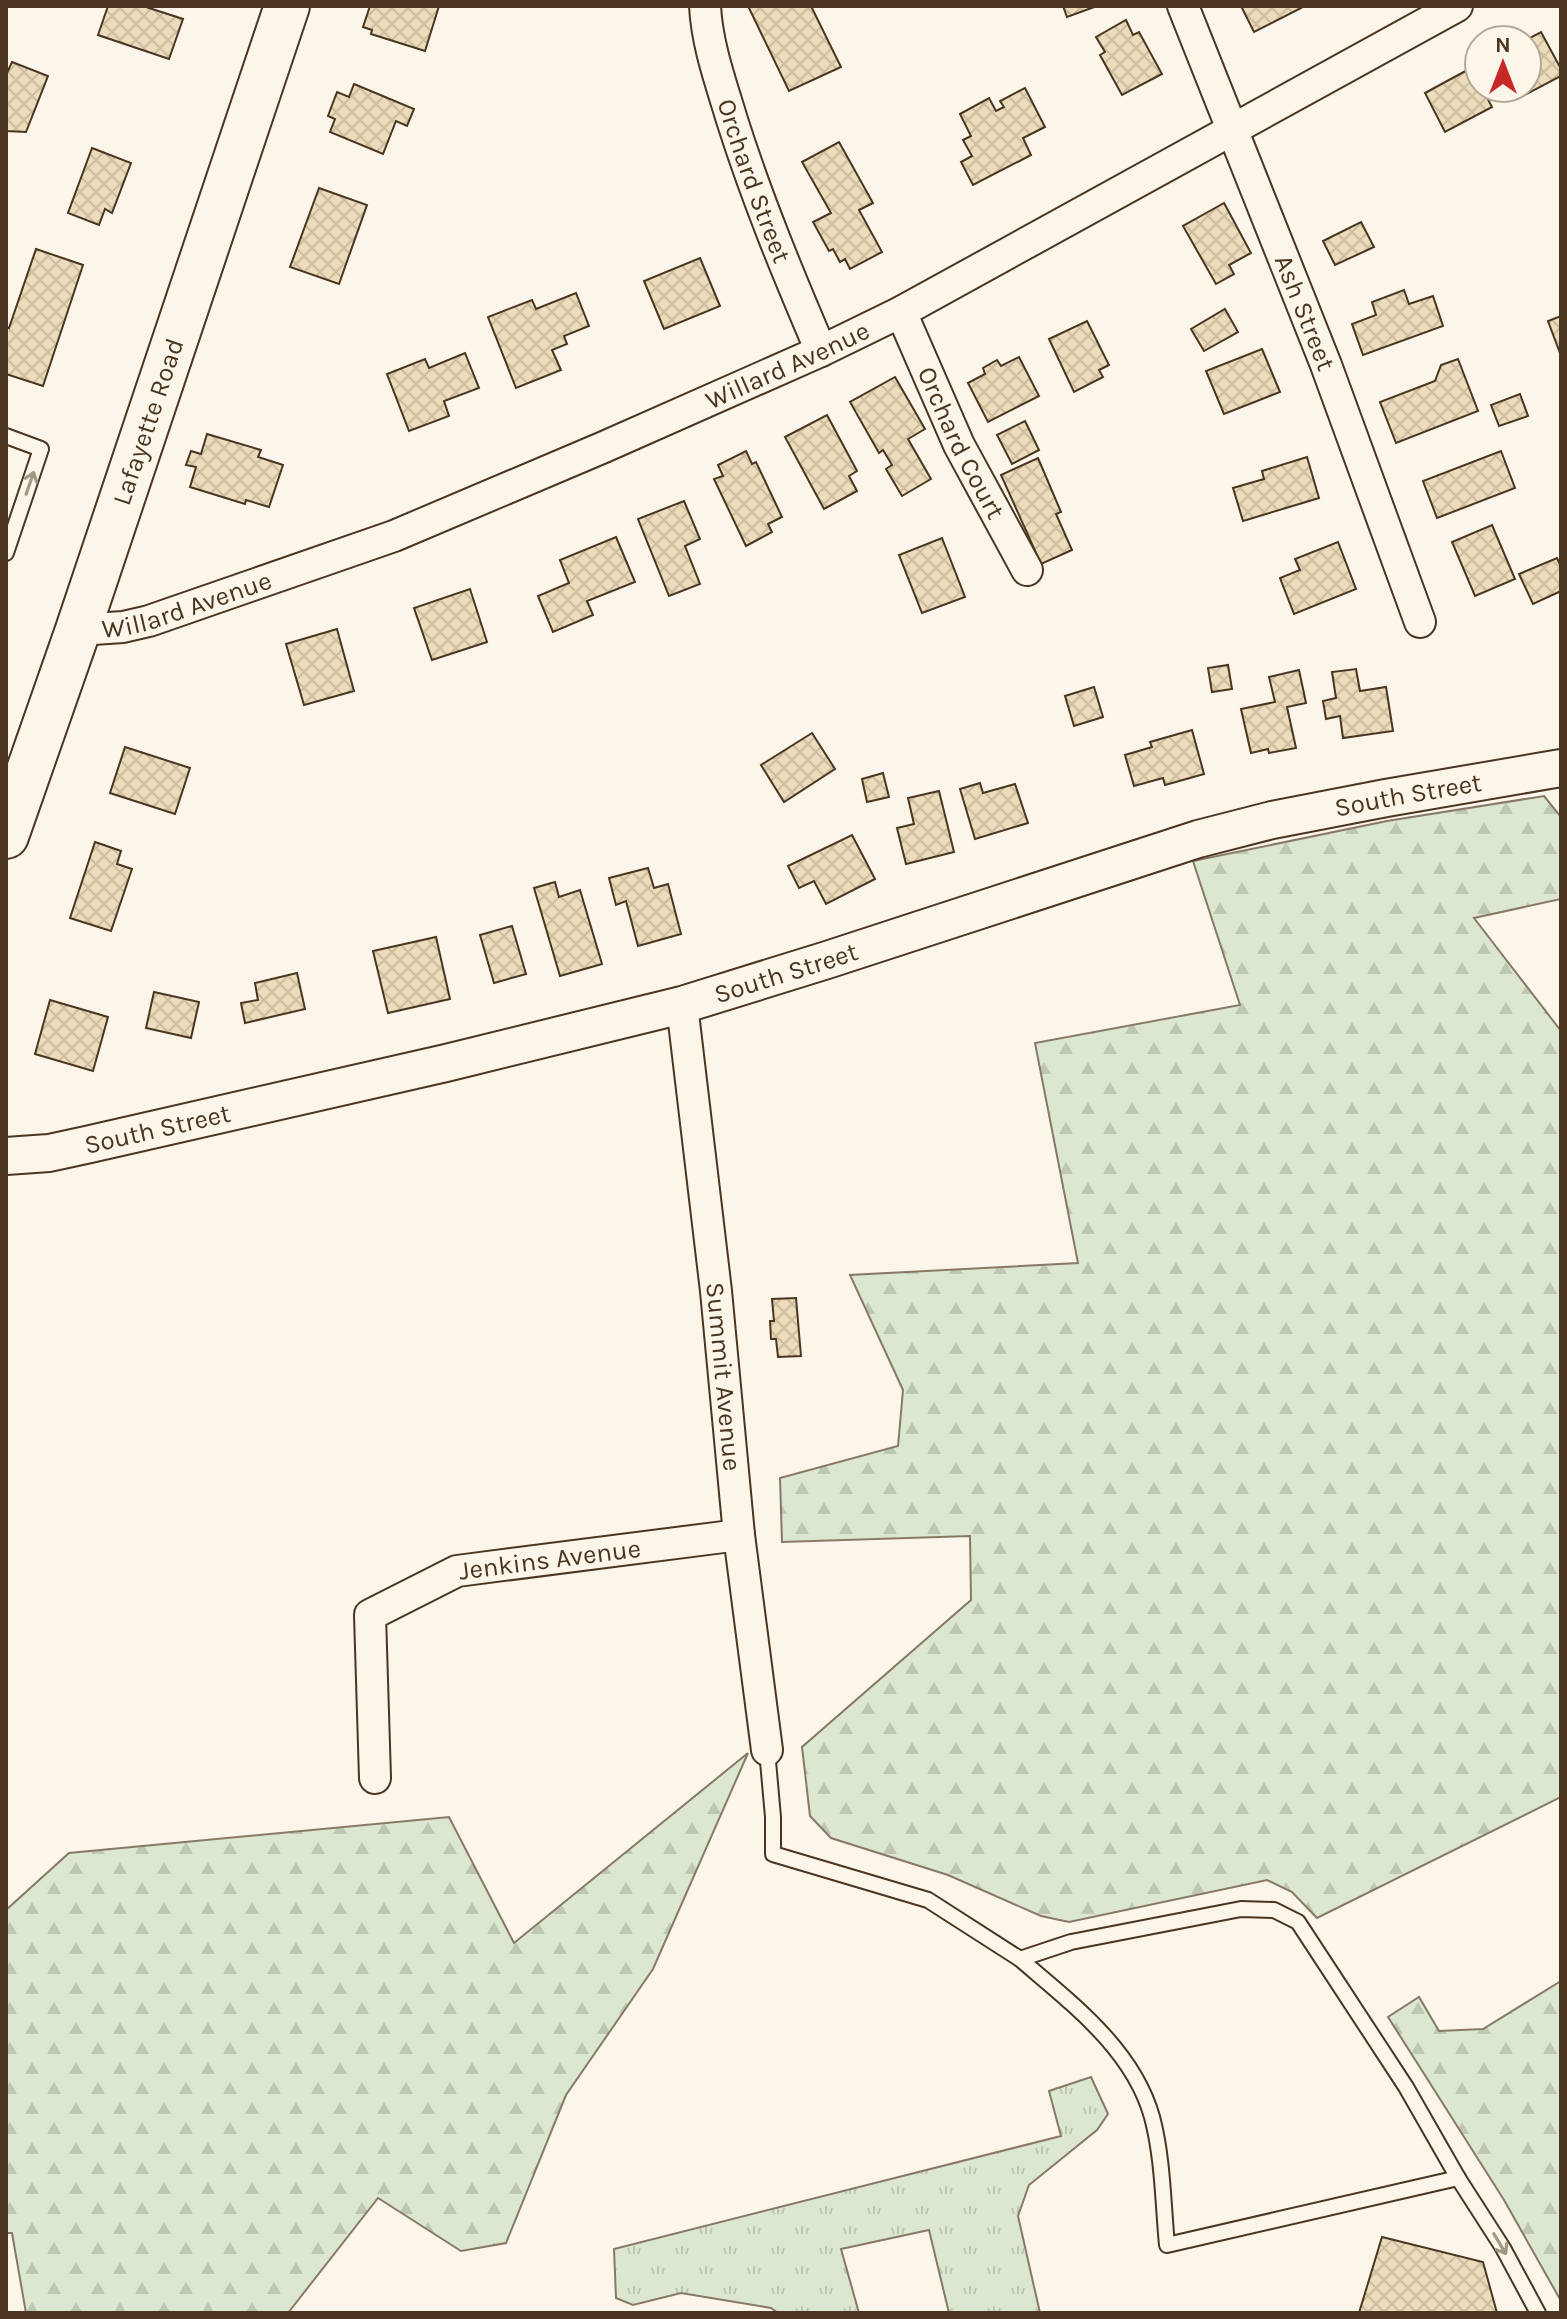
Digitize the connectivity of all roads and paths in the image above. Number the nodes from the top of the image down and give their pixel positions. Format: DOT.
graph roads {
  1 [pos="287,6"];
  2 [pos="705,6"];
  3 [pos="1183,6"];
  4 [pos="1457,6"];
  5 [pos="1232,131"];
  6 [pos="901,312"];
  7 [pos="821,351"];
  8 [pos="6,436"];
  9 [pos="6,553"];
  10 [pos="1027,570"];
  11 [pos="1420,622"];
  12 [pos="78,630"];
  13 [pos="1561,768"];
  14 [pos="6,836"];
  15 [pos="682,1005"];
  16 [pos="6,1156"];
  17 [pos="739,1535"];
  18 [pos="767,1750"];
  19 [pos="375,1778"];
  20 [pos="1020,1959"];
  21 [pos="1458,2178"];
  22 [pos="1538,2313"];
  1 -- 12 [label="main road, Lafayette Road"];
  2 -- 7 [label="street, Orchard Street"];
  3 -- 5 [label="street, Ash Street"];
  4 -- 5 [label="street, Willard Avenue"];
  5 -- 6 [label="street, Willard Avenue"];
  5 -- 11 [label="street, Ash Street"];
  6 -- 7 [label="street, Willard Avenue"];
  6 -- 10 [label="street, Orchard Court"];
  7 -- 12 [label="street, Willard Avenue"];
  9 -- 8 [label="lane, one-way"];
  12 -- 14 [label="main road, Lafayette Road"];
  13 -- 15 [label="street, South Street"];
  15 -- 16 [label="street, South Street"];
  15 -- 17 [label="street, Summit Avenue"];
  17 -- 18 [label="street, Summit Avenue"];
  17 -- 19 [label="street, Jenkins Avenue"];
  18 -- 20 [label="lane"];
  20 -- 21 [label="lane"];
  20 -- 21 [label="lane"];
  21 -- 22 [label="lane, one-way"];
}
